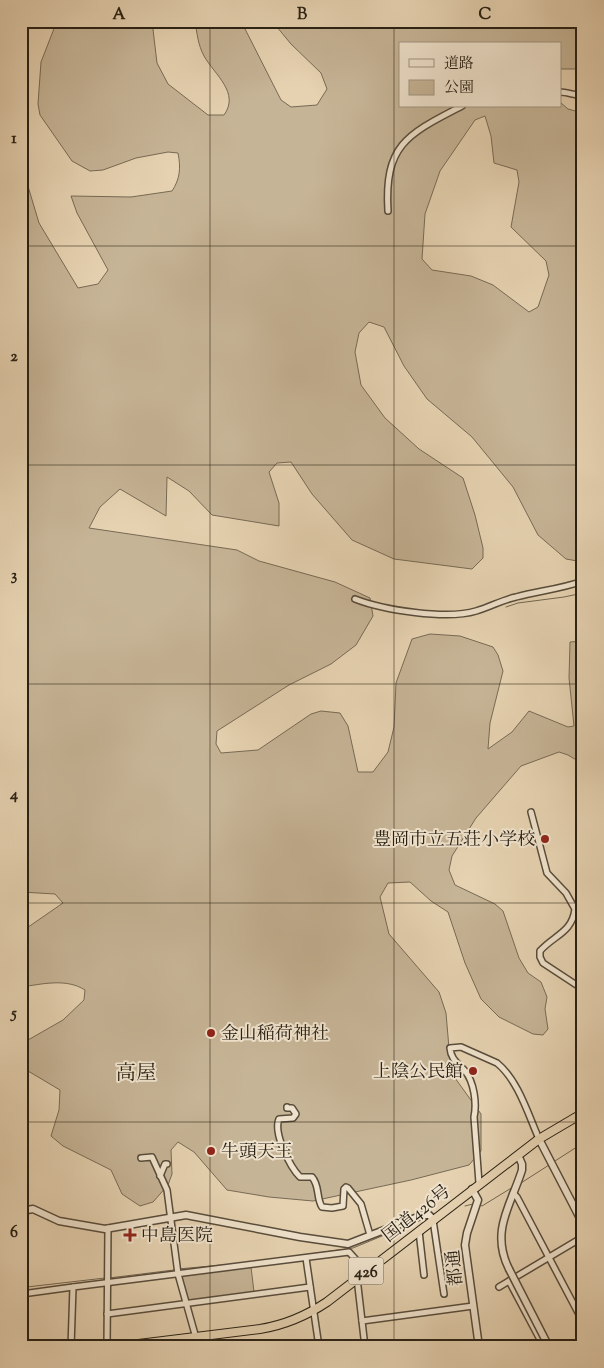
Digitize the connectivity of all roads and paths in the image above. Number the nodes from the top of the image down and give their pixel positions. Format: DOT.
graph roads {
  1 [pos="562,92"];
  2 [pos="583,95"];
  3 [pos="458,108"];
  4 [pos="388,211"];
  5 [pos="583,581"];
  6 [pos="355,599"];
  7 [pos="531,812"];
  8 [pos="583,992"];
  9 [pos="286,1107"];
  10 [pos="583,1113"];
  11 [pos="539,1139"];
  12 [pos="518,1155"];
  13 [pos="141,1158"];
  14 [pos="167,1164"];
  15 [pos="160,1176"];
  16 [pos="479,1183"];
  17 [pos="472,1189"];
  18 [pos="513,1192"];
  19 [pos="21,1201"];
  20 [pos="23,1211"];
  21 [pos="170,1218"];
  22 [pos="433,1219"];
  23 [pos="583,1224"];
  24 [pos="108,1228"];
  25 [pos="418,1230"];
  26 [pos="370,1235"];
  27 [pos="583,1237"];
  28 [pos="23,1242"];
  29 [pos="549,1257"];
  30 [pos="306,1258"];
  31 [pos="366,1271"];
  32 [pos="178,1273"];
  33 [pos="424,1275"];
  34 [pos="357,1278"];
  35 [pos="509,1281"];
  36 [pos="107,1282"];
  37 [pos="73,1287"];
  38 [pos="310,1287"];
  39 [pos="499,1287"];
  40 [pos="23,1290"];
  41 [pos="444,1294"];
  42 [pos="186,1303"];
  43 [pos="474,1306"];
  44 [pos="314,1310"];
  45 [pos="107,1314"];
  46 [pos="362,1321"];
  47 [pos="22,1322"];
  48 [pos="583,1322"];
  49 [pos="196,1338"];
  50 [pos="403,1346"];
  51 [pos="23,1347"];
  52 [pos="71,1347"];
  53 [pos="107,1347"];
  54 [pos="114,1347"];
  55 [pos="196,1347"];
  56 [pos="319,1347"];
  57 [pos="365,1347"];
  58 [pos="394,1347"];
  59 [pos="479,1347"];
  60 [pos="544,1347"];
  61 [pos="549,1347"];
  1 -- 2 [label="street"];
  3 -- 4 [label="street"];
  5 -- 6 [label="street"];
  7 -- 8 [label="street"];
  9 -- 26 [label="street"];
  10 -- 11 [label="highway, 国道426号 / 426"];
  11 -- 12 [label="highway, 国道426号 / 426"];
  11 -- 16 [label="street"];
  11 -- 23 [label="street"];
  12 -- 16 [label="highway, 国道426号 / 426"];
  12 -- 18 [label="street"];
  13 -- 15 [label="street"];
  14 -- 15 [label="street"];
  15 -- 21 [label="street"];
  16 -- 17 [label="highway, 国道426号 / 426"];
  17 -- 22 [label="highway, 国道426号 / 426"];
  17 -- 43 [label="street, 都通"];
  18 -- 29 [label="street"];
  18 -- 61 [label="street, bridge"];
  19 -- 20 [label="street"];
  20 -- 24 [label="street"];
  20 -- 28 [label="street"];
  21 -- 24 [label="street"];
  21 -- 26 [label="street"];
  21 -- 32 [label="street"];
  22 -- 25 [label="highway, 国道426号 / 426"];
  22 -- 26 [label="street"];
  22 -- 41 [label="street"];
  24 -- 36 [label="street"];
  25 -- 31 [label="highway, 国道426号 / 426"];
  25 -- 33 [label="street"];
  27 -- 29 [label="street"];
  28 -- 40 [label="street"];
  29 -- 35 [label="street"];
  29 -- 48 [label="street"];
  30 -- 31 [label="street"];
  30 -- 32 [label="street"];
  30 -- 38 [label="street"];
  31 -- 34 [label="highway, 国道426号 / 426"];
  32 -- 36 [label="street"];
  32 -- 42 [label="street"];
  34 -- 44 [label="highway, 国道426号 / 426"];
  34 -- 46 [label="street"];
  35 -- 39 [label="street"];
  35 -- 60 [label="street"];
  36 -- 37 [label="street"];
  36 -- 45 [label="street"];
  37 -- 40 [label="street"];
  37 -- 52 [label="street"];
  38 -- 42 [label="street"];
  38 -- 44 [label="street"];
  40 -- 47 [label="street"];
  42 -- 45 [label="street"];
  42 -- 49 [label="street"];
  43 -- 46 [label="street"];
  43 -- 59 [label="street, 都通"];
  44 -- 49 [label="highway, 国道426号 / 426"];
  44 -- 56 [label="street"];
  45 -- 53 [label="street"];
  46 -- 57 [label="street"];
  47 -- 51 [label="street"];
  49 -- 54 [label="highway, 国道426号 / 426"];
  49 -- 55 [label="street"];
  50 -- 58 [label="street"];
}
